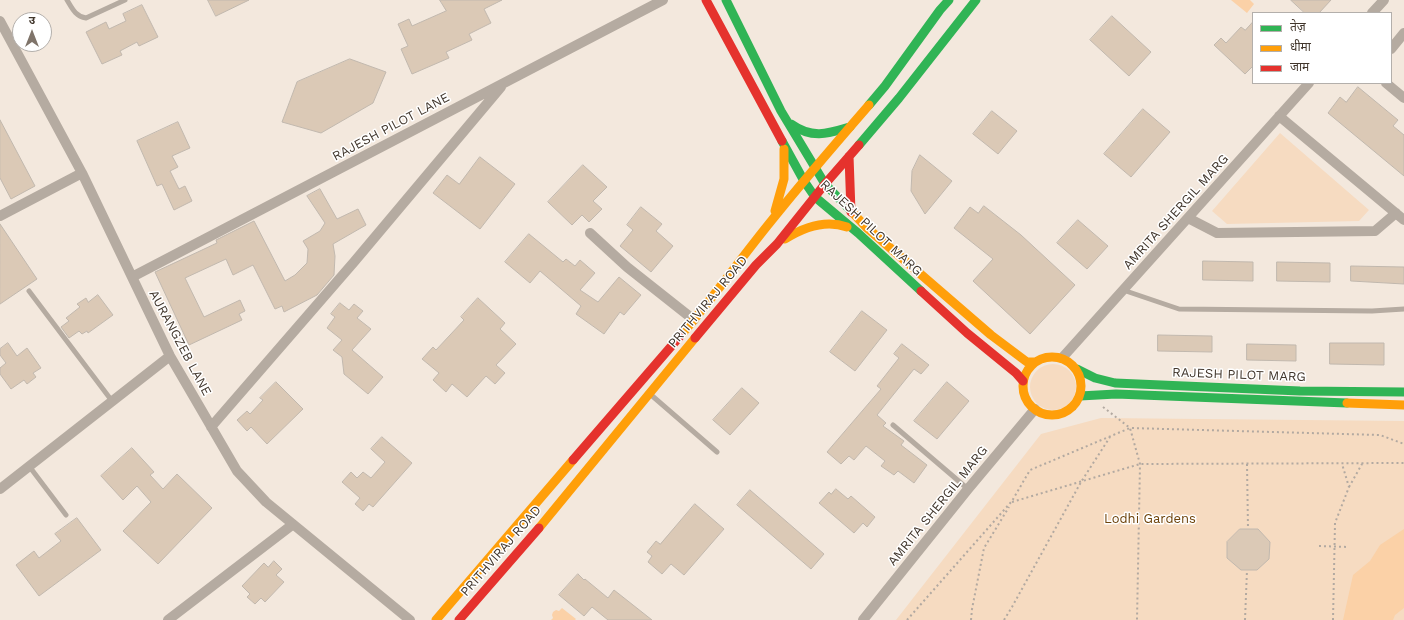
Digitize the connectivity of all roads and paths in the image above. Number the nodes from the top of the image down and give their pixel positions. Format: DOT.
graph roads {
  1 [pos="67,0"];
  2 [pos="125,0"];
  3 [pos="663,0"];
  4 [pos="706,0"];
  5 [pos="726,0"];
  6 [pos="949,0"];
  7 [pos="976,0"];
  8 [pos="1384,0"];
  9 [pos="1373,12"];
  10 [pos="0,21"];
  11 [pos="1404,33"];
  12 [pos="1392,48"];
  13 [pos="505,82"];
  14 [pos="1308,84"];
  15 [pos="1387,84"];
  16 [pos="1404,98"];
  17 [pos="781,112"];
  18 [pos="1279,116"];
  19 [pos="850,127"];
  20 [pos="781,139"];
  21 [pos="849,156"];
  22 [pos="815,168"];
  23 [pos="82,173"];
  24 [pos="804,181"];
  25 [pos="825,184"];
  26 [pos="815,197"];
  27 [pos="850,212"];
  28 [pos="0,216"];
  29 [pos="1400,216"];
  30 [pos="1188,218"];
  31 [pos="771,221"];
  32 [pos="590,233"];
  33 [pos="858,233"];
  34 [pos="777,244"];
  35 [pos="132,277"];
  36 [pos="1123,290"];
  37 [pos="29,291"];
  38 [pos="1404,309"];
  39 [pos="694,320"];
  40 [pos="170,356"];
  41 [pos="1062,358"];
  42 [pos="1035,362"];
  43 [pos="1077,369"];
  44 [pos="1023,381"];
  45 [pos="638,384"];
  46 [pos="1404,392"];
  47 [pos="649,393"];
  48 [pos="1080,396"];
  49 [pos="112,401"];
  50 [pos="1404,405"];
  51 [pos="1101,406"];
  52 [pos="1082,408"];
  53 [pos="1035,409"];
  54 [pos="1069,410"];
  55 [pos="893,425"];
  56 [pos="211,427"];
  57 [pos="1130,428"];
  58 [pos="1111,436"];
  59 [pos="1404,444"];
  60 [pos="717,452"];
  61 [pos="1404,463"];
  62 [pos="1140,464"];
  63 [pos="1248,464"];
  64 [pos="1342,464"];
  65 [pos="1362,464"];
  66 [pos="29,466"];
  67 [pos="1081,482"];
  68 [pos="1349,487"];
  69 [pos="0,489"];
  70 [pos="968,489"];
  71 [pos="1012,502"];
  72 [pos="66,515"];
  73 [pos="292,525"];
  74 [pos="1248,529"];
  75 [pos="1319,546"];
  76 [pos="1335,546"];
  77 [pos="1348,547"];
  78 [pos="1247,570"];
  79 [pos="172,618"];
  80 [pos="410,620"];
  81 [pos="436,620"];
  82 [pos="459,620"];
  83 [pos="863,620"];
  84 [pos="907,620"];
  85 [pos="971,620"];
  86 [pos="1004,620"];
  87 [pos="1137,620"];
  88 [pos="1245,620"];
  89 [pos="1333,620"];
  1 -- 2 [label="lane"];
  3 -- 13 [label="street, RAJESH PILOT LANE"];
  4 -- 20 [label="main road, RAJESH PILOT MARG"];
  5 -- 17 [label="main road, RAJESH PILOT MARG"];
  6 -- 19 [label="main road, PRITHVIRAJ ROAD"];
  7 -- 21 [label="main road, PRITHVIRAJ ROAD"];
  8 -- 9 [label="street"];
  10 -- 23 [label="street, AURANGZEB LANE"];
  11 -- 12 [label="street"];
  13 -- 35 [label="street, RAJESH PILOT LANE"];
  13 -- 56 [label="street"];
  14 -- 18 [label="street, AMRITA SHERGIL MARG"];
  15 -- 16 [label="street"];
  17 -- 19 [label="main road"];
  17 -- 22 [label="main road, RAJESH PILOT MARG"];
  18 -- 29 [label="street"];
  18 -- 30 [label="street, AMRITA SHERGIL MARG"];
  19 -- 22 [label="main road, PRITHVIRAJ ROAD"];
  20 -- 24 [label="main road, RAJESH PILOT MARG"];
  20 -- 31 [label="main road"];
  21 -- 25 [label="main road, PRITHVIRAJ ROAD"];
  21 -- 27 [label="main road"];
  22 -- 24 [label="main road, PRITHVIRAJ ROAD"];
  22 -- 25 [label="main road, RAJESH PILOT MARG"];
  23 -- 28 [label="street"];
  23 -- 35 [label="street, AURANGZEB LANE"];
  24 -- 26 [label="main road, RAJESH PILOT MARG"];
  24 -- 31 [label="main road, PRITHVIRAJ ROAD"];
  25 -- 26 [label="main road, PRITHVIRAJ ROAD"];
  25 -- 27 [label="main road, RAJESH PILOT MARG"];
  26 -- 33 [label="main road, RAJESH PILOT MARG"];
  26 -- 34 [label="main road, PRITHVIRAJ ROAD"];
  27 -- 42 [label="main road, RAJESH PILOT MARG"];
  29 -- 30 [label="street"];
  30 -- 36 [label="street, AMRITA SHERGIL MARG"];
  31 -- 39 [label="main road, PRITHVIRAJ ROAD"];
  32 -- 39 [label="street"];
  33 -- 34 [label="main road"];
  33 -- 44 [label="main road, RAJESH PILOT MARG"];
  34 -- 47 [label="main road, PRITHVIRAJ ROAD"];
  35 -- 40 [label="street, AURANGZEB LANE"];
  36 -- 38 [label="lane"];
  36 -- 41 [label="street, AMRITA SHERGIL MARG"];
  37 -- 49 [label="lane"];
  39 -- 45 [label="main road, PRITHVIRAJ ROAD"];
  40 -- 49 [label="street"];
  40 -- 56 [label="street, AURANGZEB LANE"];
  41 -- 42 [label="main road"];
  41 -- 43 [label="main road"];
  42 -- 44 [label="main road"];
  43 -- 46 [label="main road, RAJESH PILOT MARG"];
  43 -- 48 [label="main road"];
  44 -- 53 [label="main road"];
  45 -- 47 [label="lane"];
  45 -- 81 [label="main road, PRITHVIRAJ ROAD"];
  47 -- 60 [label="lane"];
  47 -- 82 [label="main road, PRITHVIRAJ ROAD"];
  48 -- 50 [label="main road, RAJESH PILOT MARG"];
  48 -- 54 [label="main road"];
  49 -- 66 [label="street"];
  51 -- 57 [label="path"];
  52 -- 54 [label="path"];
  53 -- 54 [label="main road"];
  53 -- 70 [label="street, AMRITA SHERGIL MARG"];
  55 -- 70 [label="lane"];
  56 -- 73 [label="street, AURANGZEB LANE"];
  57 -- 58 [label="path"];
  57 -- 59 [label="path"];
  57 -- 62 [label="path"];
  58 -- 67 [label="path"];
  58 -- 71 [label="path"];
  61 -- 65 [label="path"];
  62 -- 63 [label="path"];
  62 -- 67 [label="path"];
  62 -- 87 [label="path"];
  63 -- 64 [label="path"];
  63 -- 74 [label="path"];
  64 -- 65 [label="path"];
  64 -- 68 [label="path"];
  65 -- 68 [label="path"];
  66 -- 69 [label="street"];
  66 -- 72 [label="lane"];
  67 -- 71 [label="path"];
  67 -- 86 [label="path"];
  68 -- 76 [label="path"];
  70 -- 83 [label="street, AMRITA SHERGIL MARG"];
  71 -- 84 [label="path"];
  71 -- 85 [label="path"];
  73 -- 79 [label="street"];
  73 -- 80 [label="street, AURANGZEB LANE"];
  75 -- 76 [label="path"];
  76 -- 77 [label="path"];
  76 -- 89 [label="path"];
  78 -- 88 [label="path"];
}
